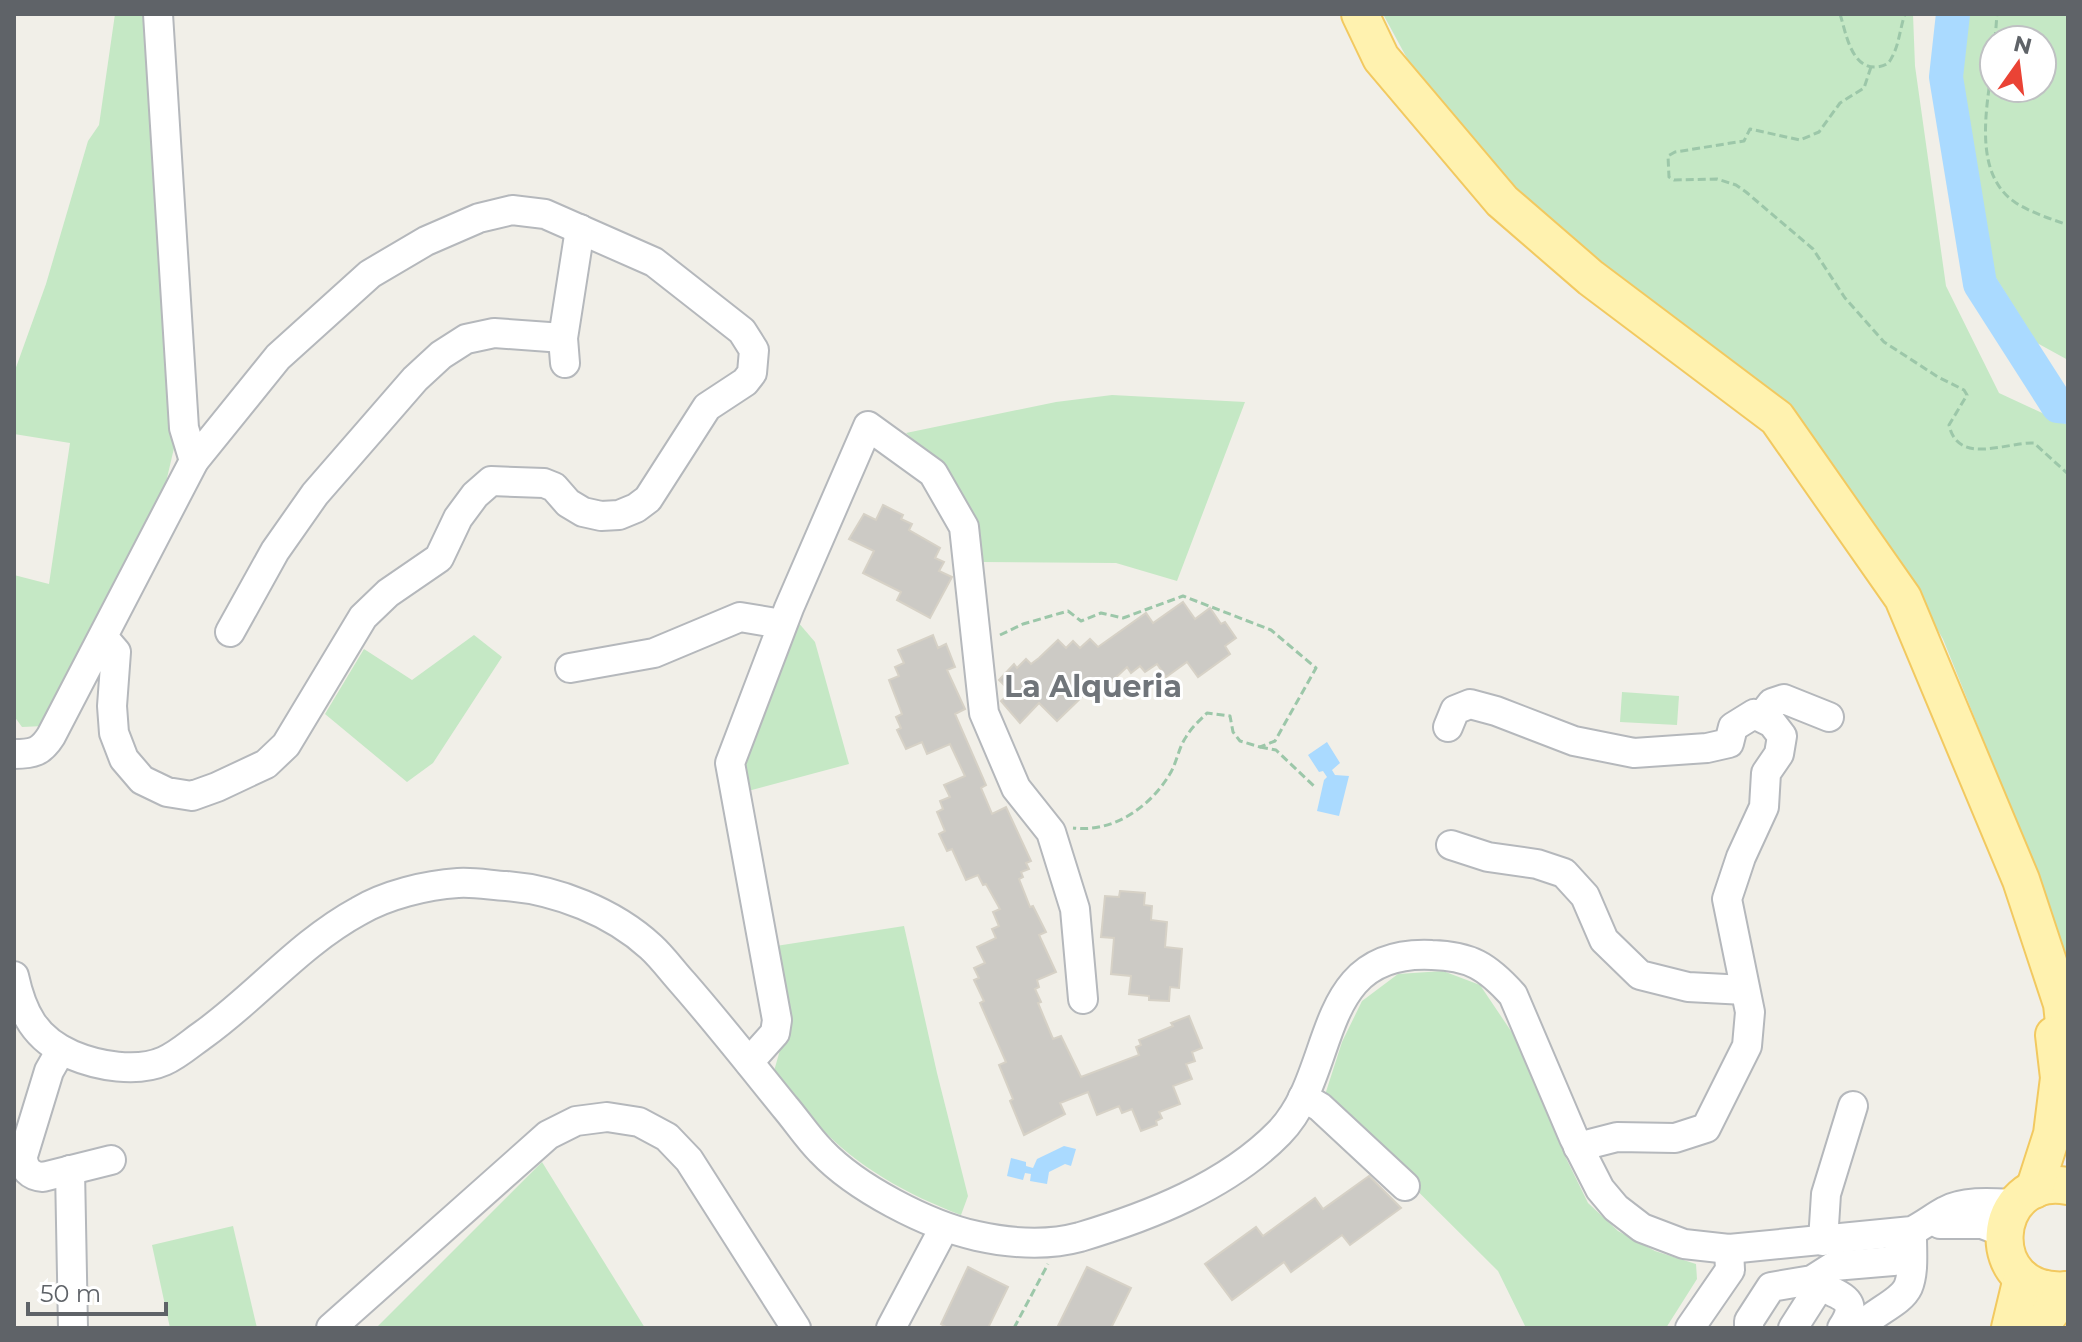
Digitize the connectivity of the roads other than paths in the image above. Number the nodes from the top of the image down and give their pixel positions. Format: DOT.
graph roads {
  1 [pos="158,14"];
  2 [pos="1360,14"];
  3 [pos="580,229"];
  4 [pos="194,461"];
  5 [pos="782,624"];
  6 [pos="230,632"];
  7 [pos="104,638"];
  8 [pos="570,668"];
  9 [pos="1761,717"];
  10 [pos="1829,717"];
  11 [pos="1448,727"];
  12 [pos="1729,743"];
  13 [pos="14,754"];
  14 [pos="1766,773"];
  15 [pos="1451,845"];
  16 [pos="2045,954"];
  17 [pos="14,976"];
  18 [pos="1745,990"];
  19 [pos="1083,999"];
  20 [pos="61,1050"];
  21 [pos="2068,1060"];
  22 [pos="749,1062"];
  23 [pos="1303,1097"];
  24 [pos="1853,1106"];
  25 [pos="1578,1147"];
  26 [pos="111,1160"];
  27 [pos="70,1170"];
  28 [pos="1405,1186"];
  29 [pos="2030,1203"];
  30 [pos="944,1228"];
  31 [pos="1914,1229"];
  32 [pos="1823,1241"];
  33 [pos="1775,1245"];
  34 [pos="1729,1249"];
  35 [pos="2022,1278"];
  36 [pos="1795,1289"];
  37 [pos="2067,1290"];
  38 [pos="73,1328"];
  39 [pos="331,1328"];
  40 [pos="796,1328"];
  41 [pos="891,1328"];
  42 [pos="1690,1328"];
  43 [pos="1749,1328"];
  44 [pos="1793,1328"];
  45 [pos="1842,1328"];
  46 [pos="1860,1328"];
  47 [pos="2010,1328"];
  48 [pos="2039,1328"];
  1 -- 4 [label="street"];
  2 -- 16 [label="main road"];
  3 -- 4 [label="street"];
  3 -- 6 [label="street"];
  3 -- 7 [label="street"];
  4 -- 7 [label="street"];
  5 -- 8 [label="street"];
  5 -- 19 [label="street"];
  5 -- 22 [label="street"];
  7 -- 13 [label="street"];
  9 -- 10 [label="street"];
  9 -- 12 [label="street"];
  9 -- 14 [label="street"];
  11 -- 12 [label="street"];
  12 -- 14 [label="street"];
  14 -- 18 [label="street"];
  15 -- 18 [label="street"];
  16 -- 21 [label="main road"];
  16 -- 29 [label="main road"];
  17 -- 20 [label="street"];
  18 -- 25 [label="street"];
  20 -- 22 [label="street"];
  20 -- 27 [label="street"];
  22 -- 30 [label="street"];
  23 -- 25 [label="street"];
  23 -- 28 [label="street"];
  23 -- 30 [label="street"];
  24 -- 32 [label="street"];
  25 -- 34 [label="street"];
  26 -- 27 [label="street"];
  27 -- 38 [label="street"];
  29 -- 31 [label="street"];
  29 -- 35 [label="main road"];
  30 -- 41 [label="street"];
  31 -- 32 [label="street"];
  31 -- 36 [label="street"];
  31 -- 46 [label="street"];
  32 -- 33 [label="street"];
  33 -- 34 [label="street"];
  33 -- 36 [label="street"];
  34 -- 42 [label="street"];
  35 -- 37 [label="main road"];
  35 -- 47 [label="main road"];
  36 -- 43 [label="street"];
  36 -- 44 [label="street"];
  36 -- 45 [label="street"];
  37 -- 48 [label="main road"];
  39 -- 40 [label="street"];
}
